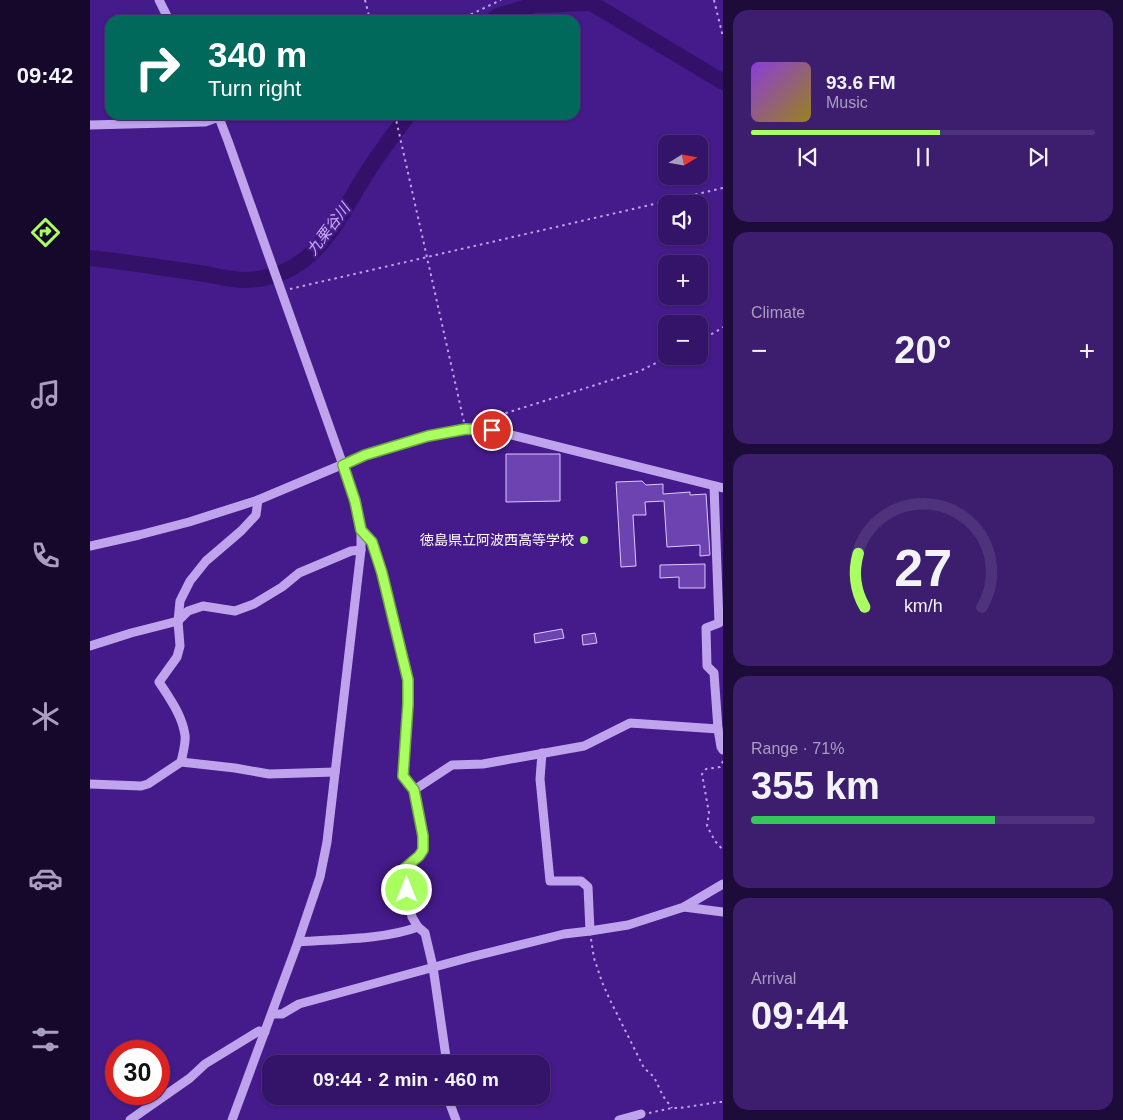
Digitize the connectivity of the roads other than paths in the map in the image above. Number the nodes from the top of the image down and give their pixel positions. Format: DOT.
graph roads {
  1 [pos="159,0"];
  2 [pos="166,15"];
  3 [pos="209,120"];
  4 [pos="220,120"];
  5 [pos="90,125"];
  6 [pos="343,465"];
  7 [pos="718,487"];
  8 [pos="258,500"];
  9 [pos="361,530"];
  10 [pos="90,546"];
  11 [pos="361,550"];
  12 [pos="178,621"];
  13 [pos="90,646"];
  14 [pos="718,729"];
  15 [pos="723,750"];
  16 [pos="542,753"];
  17 [pos="181,762"];
  18 [pos="335,772"];
  19 [pos="90,784"];
  20 [pos="414,790"];
  21 [pos="723,884"];
  22 [pos="684,907"];
  23 [pos="723,912"];
  24 [pos="418,927"];
  25 [pos="590,931"];
  26 [pos="298,942"];
  27 [pos="433,967"];
  28 [pos="272,1014"];
  29 [pos="265,1032"];
  30 [pos="446,1055"];
  31 [pos="450,1105"];
  32 [pos="641,1114"];
  33 [pos="130,1120"];
  34 [pos="232,1120"];
  35 [pos="456,1120"];
  36 [pos="619,1120"];
  1 -- 2 [label="street"];
  3 -- 5 [label="street"];
  4 -- 6 [label="street"];
  6 -- 7 [label="street"];
  6 -- 8 [label="street"];
  6 -- 9 [label="street"];
  7 -- 14 [label="street"];
  8 -- 10 [label="street"];
  8 -- 12 [label="street"];
  9 -- 11 [label="street"];
  9 -- 20 [label="street"];
  11 -- 12 [label="street"];
  11 -- 18 [label="street"];
  12 -- 13 [label="street"];
  12 -- 17 [label="street"];
  14 -- 15 [label="street"];
  14 -- 16 [label="street"];
  16 -- 20 [label="street"];
  16 -- 25 [label="street"];
  17 -- 18 [label="street"];
  17 -- 19 [label="street"];
  18 -- 26 [label="street"];
  20 -- 24 [label="street"];
  21 -- 22 [label="street"];
  22 -- 23 [label="street"];
  22 -- 25 [label="street"];
  24 -- 26 [label="street"];
  24 -- 27 [label="street"];
  25 -- 27 [label="street"];
  26 -- 28 [label="street"];
  27 -- 28 [label="street"];
  27 -- 30 [label="street"];
  28 -- 29 [label="street"];
  29 -- 33 [label="street"];
  29 -- 34 [label="street"];
  31 -- 35 [label="street"];
  32 -- 36 [label="street"];
}
